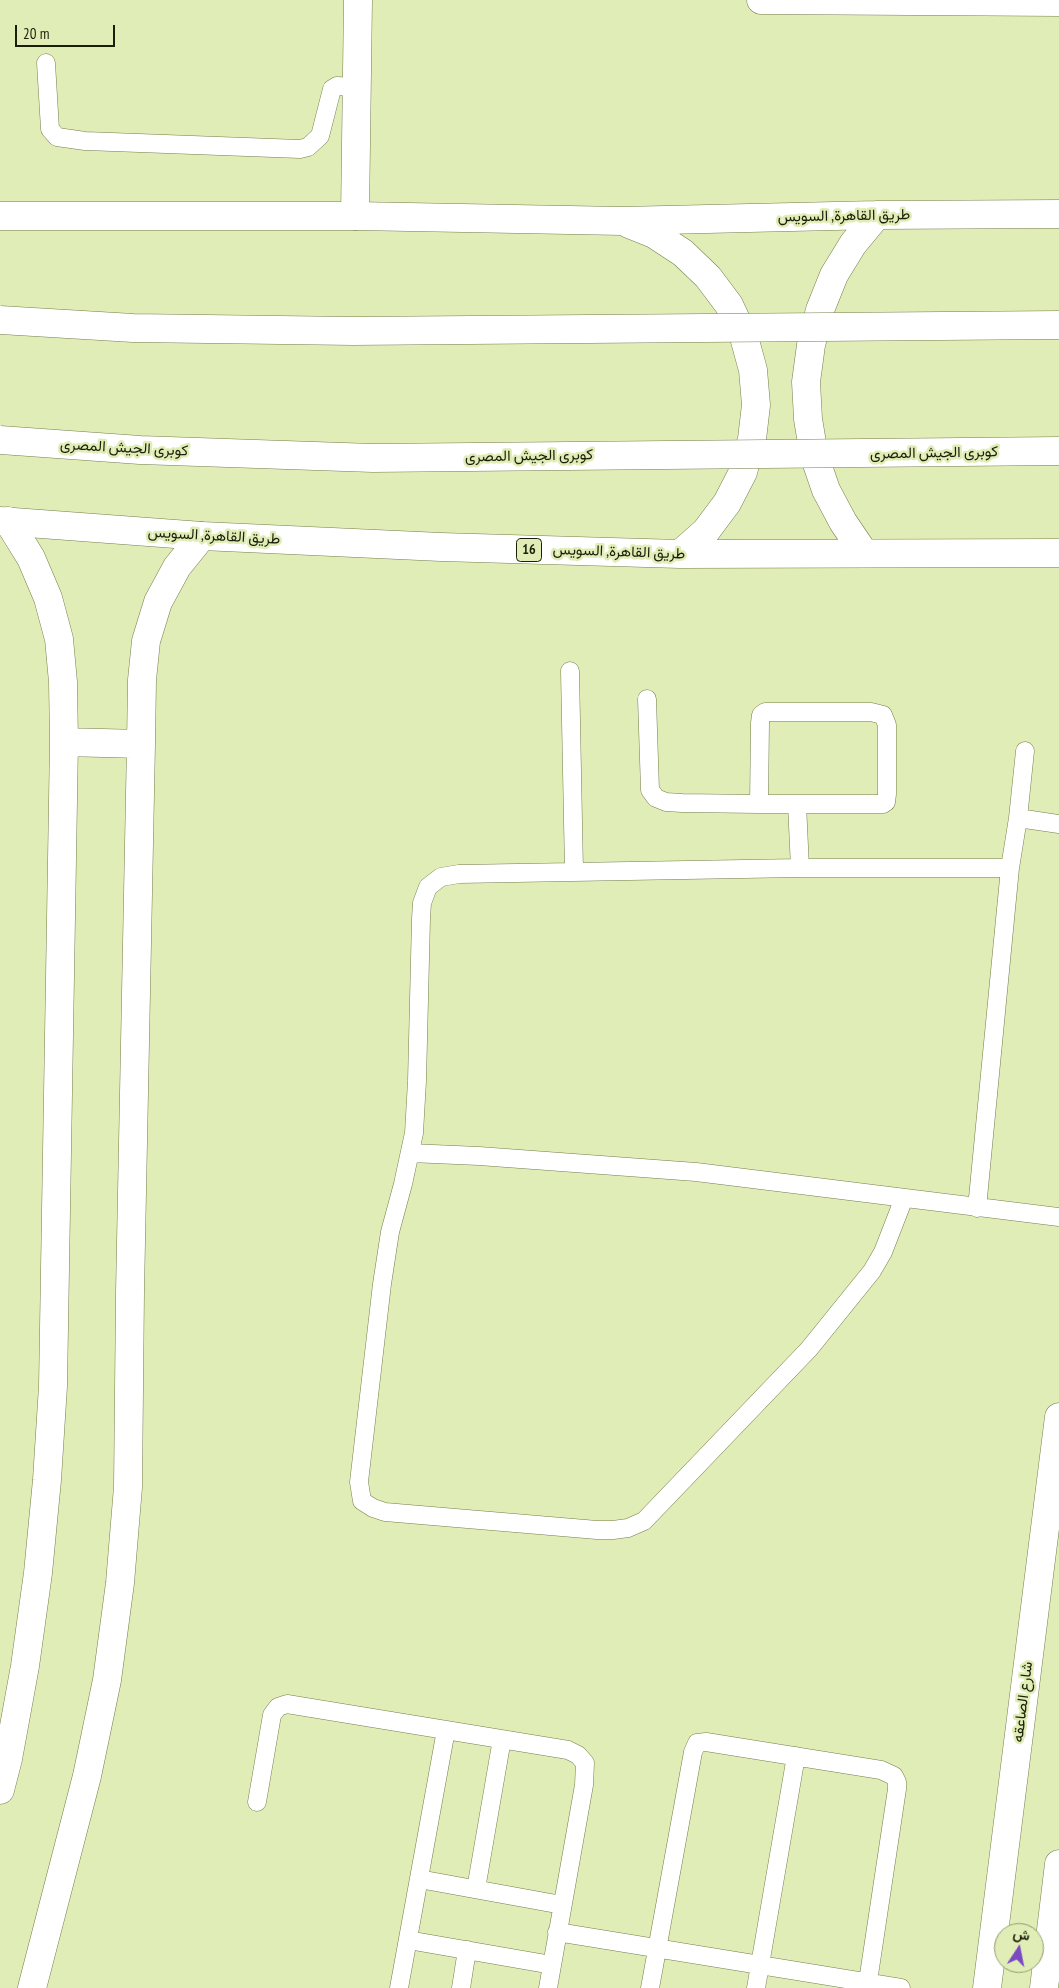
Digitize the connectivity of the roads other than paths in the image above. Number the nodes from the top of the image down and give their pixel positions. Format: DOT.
graph roads {
  1 [pos="358,0"];
  2 [pos="761,0"];
  3 [pos="959,1"];
  4 [pos="1059,2"];
  5 [pos="46,63"];
  6 [pos="356,87"];
  7 [pos="1059,214"];
  8 [pos="877,215"];
  9 [pos="0,216"];
  10 [pos="355,216"];
  11 [pos="622,221"];
  12 [pos="0,320"];
  13 [pos="1059,325"];
  14 [pos="0,440"];
  15 [pos="1059,451"];
  16 [pos="4,521"];
  17 [pos="202,536"];
  18 [pos="1059,552"];
  19 [pos="864,553"];
  20 [pos="680,554"];
  21 [pos="570,671"];
  22 [pos="647,700"];
  23 [pos="64,742"];
  24 [pos="141,744"];
  25 [pos="1025,751"];
  26 [pos="759,804"];
  27 [pos="797,804"];
  28 [pos="1018,818"];
  29 [pos="1059,824"];
  30 [pos="800,868"];
  31 [pos="1010,868"];
  32 [pos="574,871"];
  33 [pos="410,1153"];
  34 [pos="904,1198"];
  35 [pos="977,1208"];
  36 [pos="1059,1217"];
  37 [pos="1059,1417"];
  38 [pos="446,1730"];
  39 [pos="502,1740"];
  40 [pos="796,1756"];
  41 [pos="0,1790"];
  42 [pos="257,1802"];
  43 [pos="1059,1864"];
  44 [pos="419,1879"];
  45 [pos="476,1889"];
  46 [pos="562,1905"];
  47 [pos="557,1932"];
  48 [pos="408,1940"];
  49 [pos="657,1948"];
  50 [pos="467,1950"];
  51 [pos="552,1965"];
  52 [pos="760,1965"];
  53 [pos="867,1985"];
  54 [pos="32,1988"];
  55 [pos="399,1988"];
  56 [pos="461,1988"];
  57 [pos="548,1988"];
  58 [pos="650,1988"];
  59 [pos="756,1988"];
  60 [pos="902,1988"];
  61 [pos="987,1988"];
  62 [pos="1044,1988"];
  1 -- 6 [label="main road"];
  2 -- 3 [label="main road"];
  3 -- 4 [label="main road"];
  5 -- 6 [label="lane"];
  6 -- 10 [label="main road"];
  7 -- 8 [label="main road, طريق القاهرة, السويس"];
  8 -- 11 [label="main road, طريق القاهرة, السويس"];
  8 -- 19 [label="main road"];
  9 -- 10 [label="main road, طريق القاهرة, السويس"];
  10 -- 11 [label="main road, طريق القاهرة, السويس"];
  11 -- 20 [label="main road"];
  12 -- 13 [label="main road, bridge"];
  14 -- 15 [label="main road, كوبرى الجيش المصرى, bridge"];
  16 -- 17 [label="main road, طريق القاهرة, السويس / 16"];
  16 -- 23 [label="main road"];
  17 -- 20 [label="main road, طريق القاهرة, السويس / 16"];
  17 -- 24 [label="main road"];
  18 -- 19 [label="main road, طريق القاهرة, السويس / 16"];
  19 -- 20 [label="main road, طريق القاهرة, السويس / 16"];
  21 -- 32 [label="lane"];
  22 -- 26 [label="lane"];
  23 -- 24 [label="main road"];
  23 -- 41 [label="main road"];
  24 -- 54 [label="main road"];
  25 -- 28 [label="lane"];
  26 -- 27 [label="lane"];
  26 -- 27 [label="lane"];
  27 -- 30 [label="lane"];
  28 -- 29 [label="lane"];
  28 -- 31 [label="lane"];
  30 -- 31 [label="lane"];
  30 -- 32 [label="lane"];
  31 -- 35 [label="lane"];
  32 -- 33 [label="lane"];
  33 -- 34 [label="lane"];
  33 -- 34 [label="lane"];
  34 -- 35 [label="lane"];
  35 -- 36 [label="lane"];
  37 -- 61 [label="main road, شارع الصاعقه"];
  38 -- 39 [label="lane"];
  38 -- 42 [label="lane"];
  38 -- 44 [label="lane"];
  39 -- 45 [label="lane"];
  39 -- 46 [label="lane"];
  40 -- 49 [label="lane"];
  40 -- 52 [label="lane"];
  40 -- 53 [label="lane"];
  43 -- 62 [label="main road"];
  44 -- 45 [label="lane"];
  44 -- 48 [label="lane"];
  45 -- 46 [label="lane"];
  46 -- 47 [label="lane"];
  47 -- 49 [label="lane"];
  47 -- 51 [label="lane"];
  48 -- 50 [label="lane"];
  48 -- 55 [label="lane"];
  49 -- 52 [label="lane"];
  49 -- 58 [label="lane"];
  50 -- 51 [label="lane"];
  50 -- 56 [label="lane"];
  51 -- 57 [label="lane"];
  52 -- 53 [label="lane"];
  52 -- 59 [label="lane"];
  53 -- 60 [label="lane"];
}
